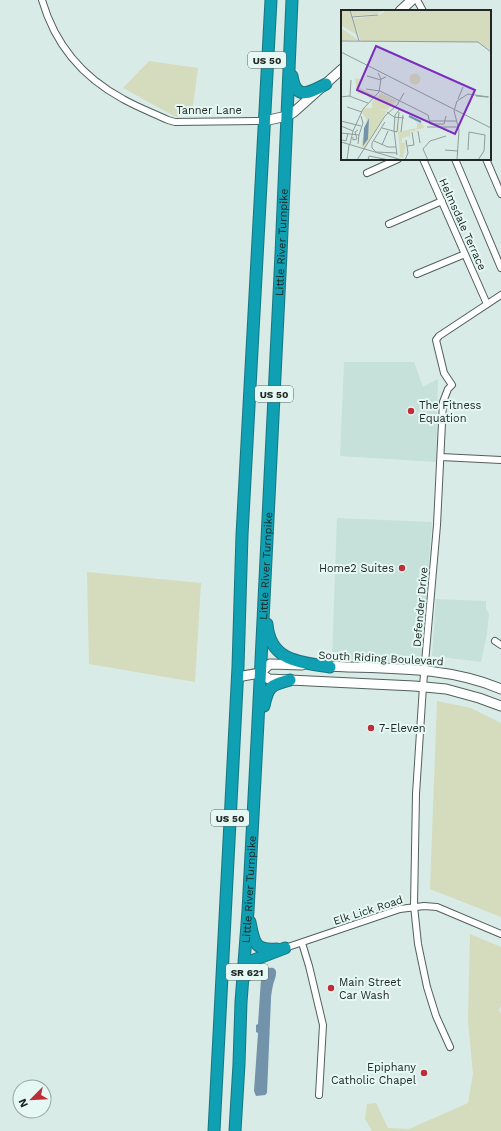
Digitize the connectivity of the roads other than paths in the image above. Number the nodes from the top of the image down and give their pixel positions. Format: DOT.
graph roads {
  1 [pos="42,0"];
  2 [pos="271,0"];
  3 [pos="292,0"];
  4 [pos="412,0"];
  5 [pos="417,0"];
  6 [pos="401,10"];
  7 [pos="422,10"];
  8 [pos="290,57"];
  9 [pos="341,70"];
  10 [pos="326,84"];
  11 [pos="287,116"];
  12 [pos="264,121"];
  13 [pos="396,160"];
  14 [pos="423,160"];
  15 [pos="455,160"];
  16 [pos="486,160"];
  17 [pos="367,173"];
  18 [pos="501,194"];
  19 [pos="442,202"];
  20 [pos="390,224"];
  21 [pos="465,254"];
  22 [pos="501,268"];
  23 [pos="417,274"];
  24 [pos="501,295"];
  25 [pos="487,304"];
  26 [pos="247,455"];
  27 [pos="441,457"];
  28 [pos="501,460"];
  29 [pos="233,577"];
  30 [pos="265,582"];
  31 [pos="496,641"];
  32 [pos="501,645"];
  33 [pos="330,667"];
  34 [pos="425,670"];
  35 [pos="260,672"];
  36 [pos="237,677"];
  37 [pos="290,680"];
  38 [pos="423,686"];
  39 [pos="501,689"];
  40 [pos="501,706"];
  41 [pos="257,734"];
  42 [pos="414,906"];
  43 [pos="248,911"];
  44 [pos="501,934"];
  45 [pos="302,943"];
  46 [pos="285,948"];
  47 [pos="241,1002"];
  48 [pos="450,1047"];
  49 [pos="319,1095"];
  50 [pos="214,1131"];
  51 [pos="235,1131"];
  1 -- 12 [label="street, Tanner Lane"];
  2 -- 12 [label="highway, Little River Turnpike / US 50"];
  3 -- 8 [label="highway, Little River Turnpike / US 50"];
  4 -- 6 [label="street"];
  5 -- 7 [label="street"];
  8 -- 10 [label="highway"];
  8 -- 11 [label="highway, Little River Turnpike / US 50"];
  9 -- 10 [label="street"];
  10 -- 11 [label="street"];
  11 -- 12 [label="street"];
  11 -- 30 [label="highway, Little River Turnpike / US 50"];
  12 -- 26 [label="highway, Little River Turnpike / US 50"];
  13 -- 17 [label="street"];
  14 -- 19 [label="street, Helmsdale Terrace"];
  15 -- 22 [label="street"];
  16 -- 18 [label="street"];
  19 -- 20 [label="street"];
  19 -- 21 [label="street, Helmsdale Terrace"];
  21 -- 23 [label="street"];
  21 -- 25 [label="street, Helmsdale Terrace"];
  24 -- 25 [label="street"];
  25 -- 27 [label="street, Defender Drive"];
  26 -- 29 [label="highway"];
  26 -- 36 [label="highway, Little River Turnpike / US 50"];
  27 -- 28 [label="street"];
  27 -- 34 [label="street, Defender Drive"];
  30 -- 33 [label="highway"];
  30 -- 35 [label="highway, Little River Turnpike / US 50"];
  31 -- 32 [label="street"];
  33 -- 34 [label="street, South Riding Boulevard"];
  33 -- 35 [label="street, South Riding Boulevard"];
  34 -- 38 [label="street, Defender Drive"];
  34 -- 39 [label="street, South Riding Boulevard"];
  35 -- 36 [label="street, South Riding Boulevard"];
  35 -- 37 [label="street"];
  35 -- 41 [label="highway, Little River Turnpike / US 50"];
  36 -- 50 [label="highway, Little River Turnpike / US 50"];
  37 -- 38 [label="street"];
  37 -- 41 [label="highway"];
  38 -- 40 [label="street"];
  38 -- 42 [label="street, Defender Drive"];
  41 -- 43 [label="highway, Little River Turnpike / US 50"];
  42 -- 44 [label="street, Elk Lick Road / SR 621"];
  42 -- 45 [label="street, Elk Lick Road / SR 621"];
  42 -- 48 [label="street, Defender Drive"];
  43 -- 46 [label="highway"];
  43 -- 47 [label="highway, Little River Turnpike / US 50"];
  45 -- 46 [label="street, Elk Lick Road / SR 621"];
  45 -- 49 [label="street"];
  46 -- 47 [label="highway, SR 621"];
  47 -- 51 [label="highway, Little River Turnpike / US 50"];
}
